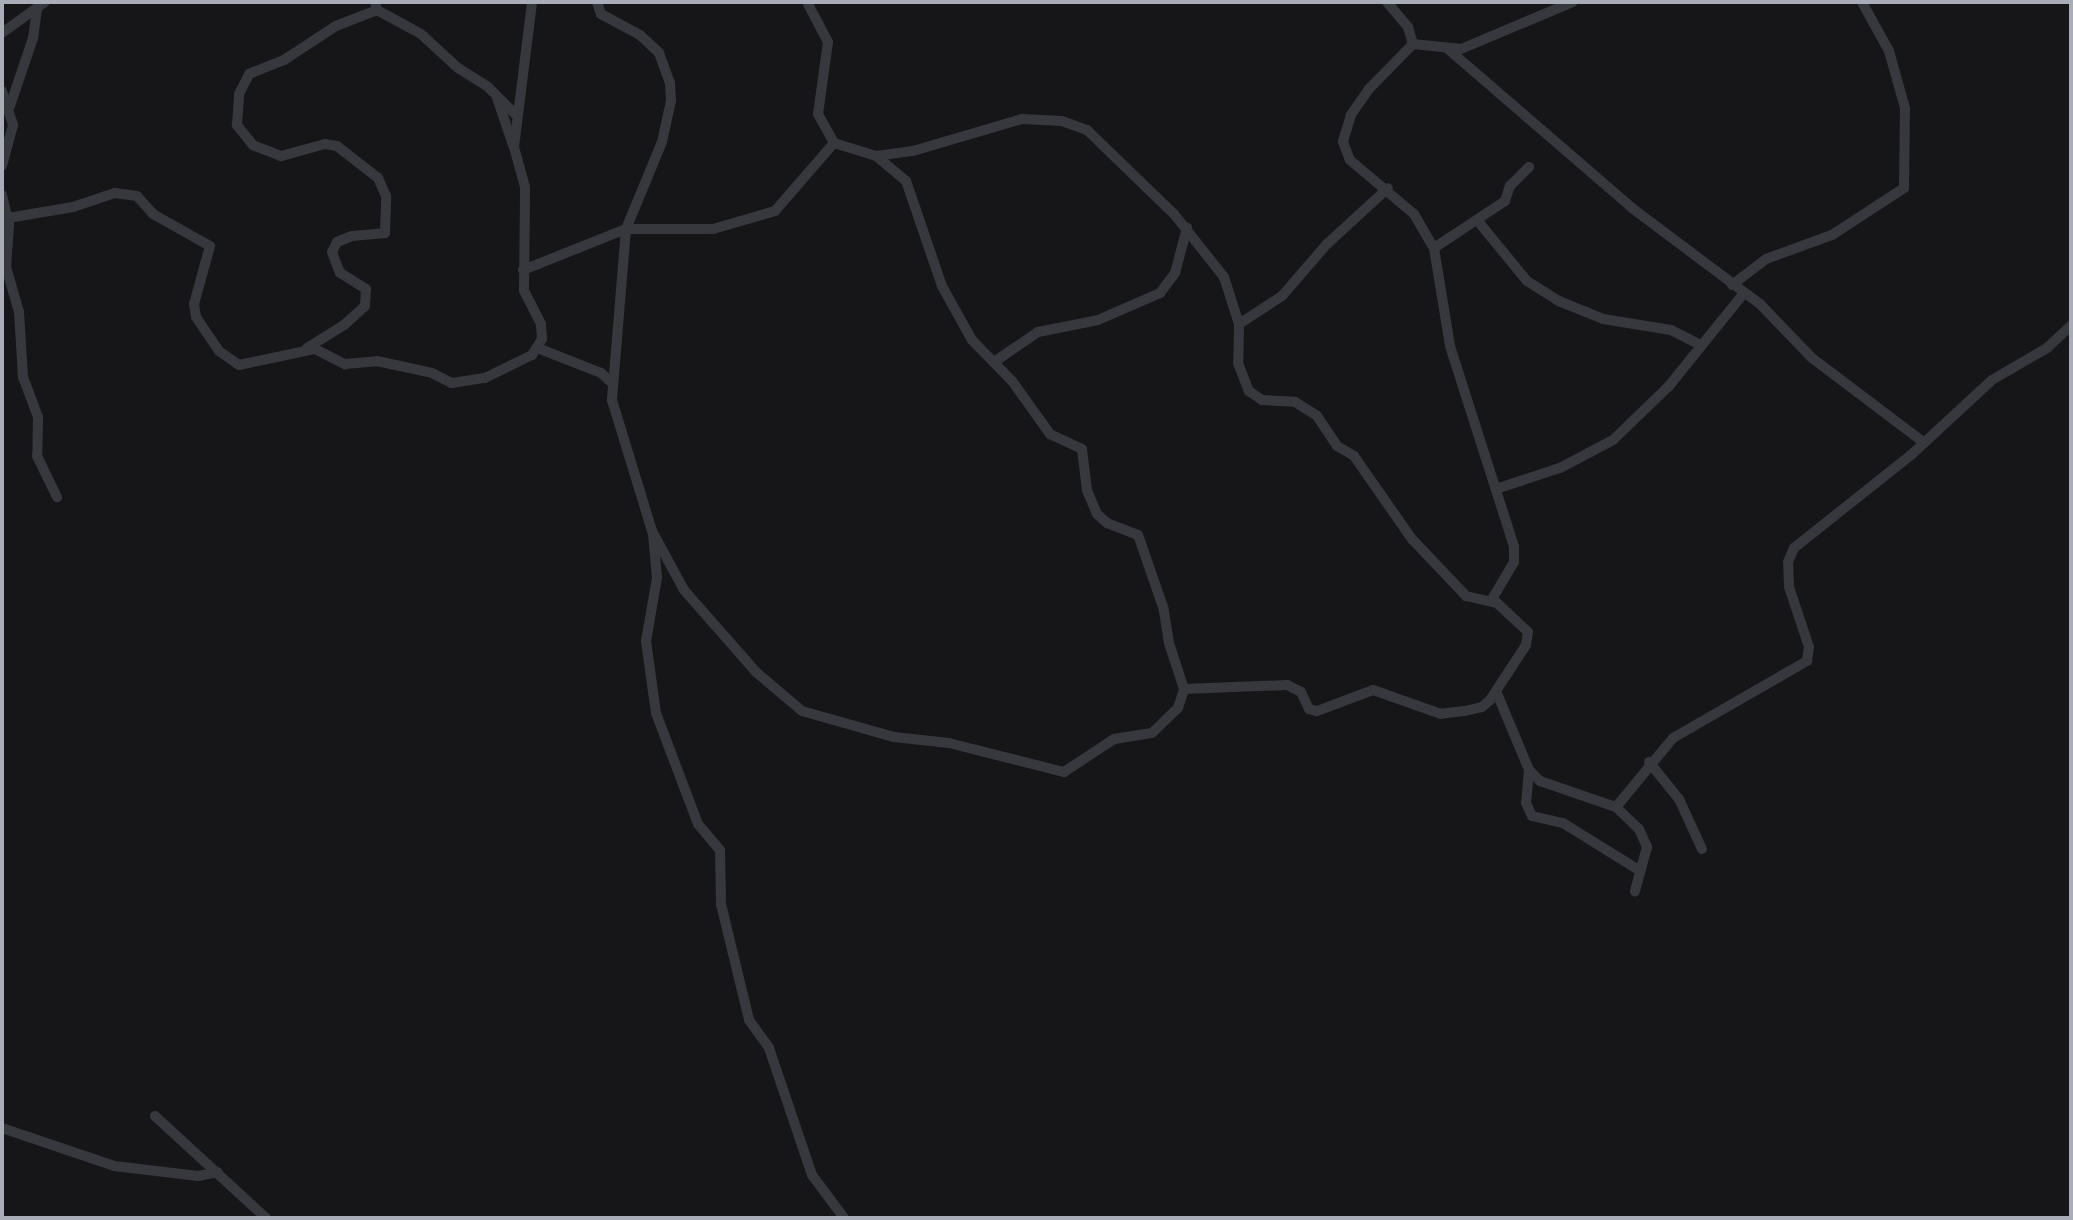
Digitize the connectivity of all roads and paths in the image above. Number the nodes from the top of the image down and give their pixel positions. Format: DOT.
graph roads {
  1 [pos="532,2"];
  2 [pos="597,2"];
  3 [pos="807,2"];
  4 [pos="1387,2"];
  5 [pos="1573,2"];
  6 [pos="1863,2"];
  7 [pos="41,5"];
  8 [pos="376,6"];
  9 [pos="2,32"];
  10 [pos="1413,44"];
  11 [pos="1448,49"];
  12 [pos="2,91"];
  13 [pos="496,94"];
  14 [pos="10,106"];
  15 [pos="516,116"];
  16 [pos="834,143"];
  17 [pos="514,147"];
  18 [pos="876,156"];
  19 [pos="2,166"];
  20 [pos="1529,167"];
  21 [pos="1388,188"];
  22 [pos="2,195"];
  23 [pos="8,218"];
  24 [pos="1476,220"];
  25 [pos="1187,228"];
  26 [pos="626,229"];
  27 [pos="1434,248"];
  28 [pos="523,270"];
  29 [pos="1732,285"];
  30 [pos="1744,293"];
  31 [pos="1239,324"];
  32 [pos="2071,326"];
  33 [pos="1699,344"];
  34 [pos="307,348"];
  35 [pos="540,349"];
  36 [pos="994,362"];
  37 [pos="612,383"];
  38 [pos="1923,442"];
  39 [pos="1496,489"];
  40 [pos="57,497"];
  41 [pos="652,531"];
  42 [pos="1491,601"];
  43 [pos="1184,689"];
  44 [pos="1496,691"];
  45 [pos="1650,762"];
  46 [pos="1529,770"];
  47 [pos="1616,807"];
  48 [pos="1702,849"];
  49 [pos="1640,871"];
  50 [pos="1635,891"];
  51 [pos="155,1116"];
  52 [pos="2,1128"];
  53 [pos="218,1171"];
  54 [pos="266,1218"];
  55 [pos="844,1218"];
  1 -- 15 [label="street"];
  2 -- 26 [label="street"];
  3 -- 16 [label="street"];
  4 -- 10 [label="street"];
  5 -- 11 [label="street"];
  6 -- 29 [label="street"];
  7 -- 9 [label="street"];
  7 -- 14 [label="street"];
  8 -- 13 [label="street"];
  8 -- 34 [label="street"];
  10 -- 11 [label="street"];
  10 -- 21 [label="street"];
  11 -- 29 [label="street"];
  12 -- 14 [label="street"];
  13 -- 15 [label="street"];
  13 -- 17 [label="street"];
  14 -- 19 [label="street"];
  15 -- 17 [label="street"];
  16 -- 18 [label="street"];
  16 -- 26 [label="street"];
  17 -- 28 [label="street"];
  18 -- 25 [label="street"];
  18 -- 36 [label="street"];
  20 -- 24 [label="street"];
  21 -- 27 [label="street"];
  21 -- 31 [label="street"];
  22 -- 23 [label="street"];
  23 -- 34 [label="street"];
  23 -- 40 [label="street"];
  24 -- 27 [label="street"];
  24 -- 33 [label="street"];
  25 -- 31 [label="street"];
  25 -- 36 [label="street"];
  26 -- 28 [label="street"];
  26 -- 37 [label="street"];
  27 -- 39 [label="street"];
  28 -- 35 [label="street"];
  29 -- 30 [label="street"];
  30 -- 33 [label="street"];
  30 -- 38 [label="street"];
  31 -- 42 [label="street"];
  32 -- 38 [label="street"];
  33 -- 39 [label="street"];
  34 -- 35 [label="street"];
  35 -- 37 [label="street"];
  36 -- 43 [label="street"];
  37 -- 41 [label="street"];
  38 -- 45 [label="street"];
  39 -- 42 [label="street"];
  41 -- 43 [label="street"];
  41 -- 55 [label="street"];
  42 -- 44 [label="street"];
  43 -- 44 [label="street"];
  44 -- 46 [label="street"];
  45 -- 47 [label="street"];
  45 -- 48 [label="street"];
  46 -- 47 [label="street"];
  46 -- 49 [label="street"];
  47 -- 49 [label="street"];
  49 -- 50 [label="street"];
  51 -- 53 [label="street"];
  52 -- 53 [label="street"];
  53 -- 54 [label="street"];
}
